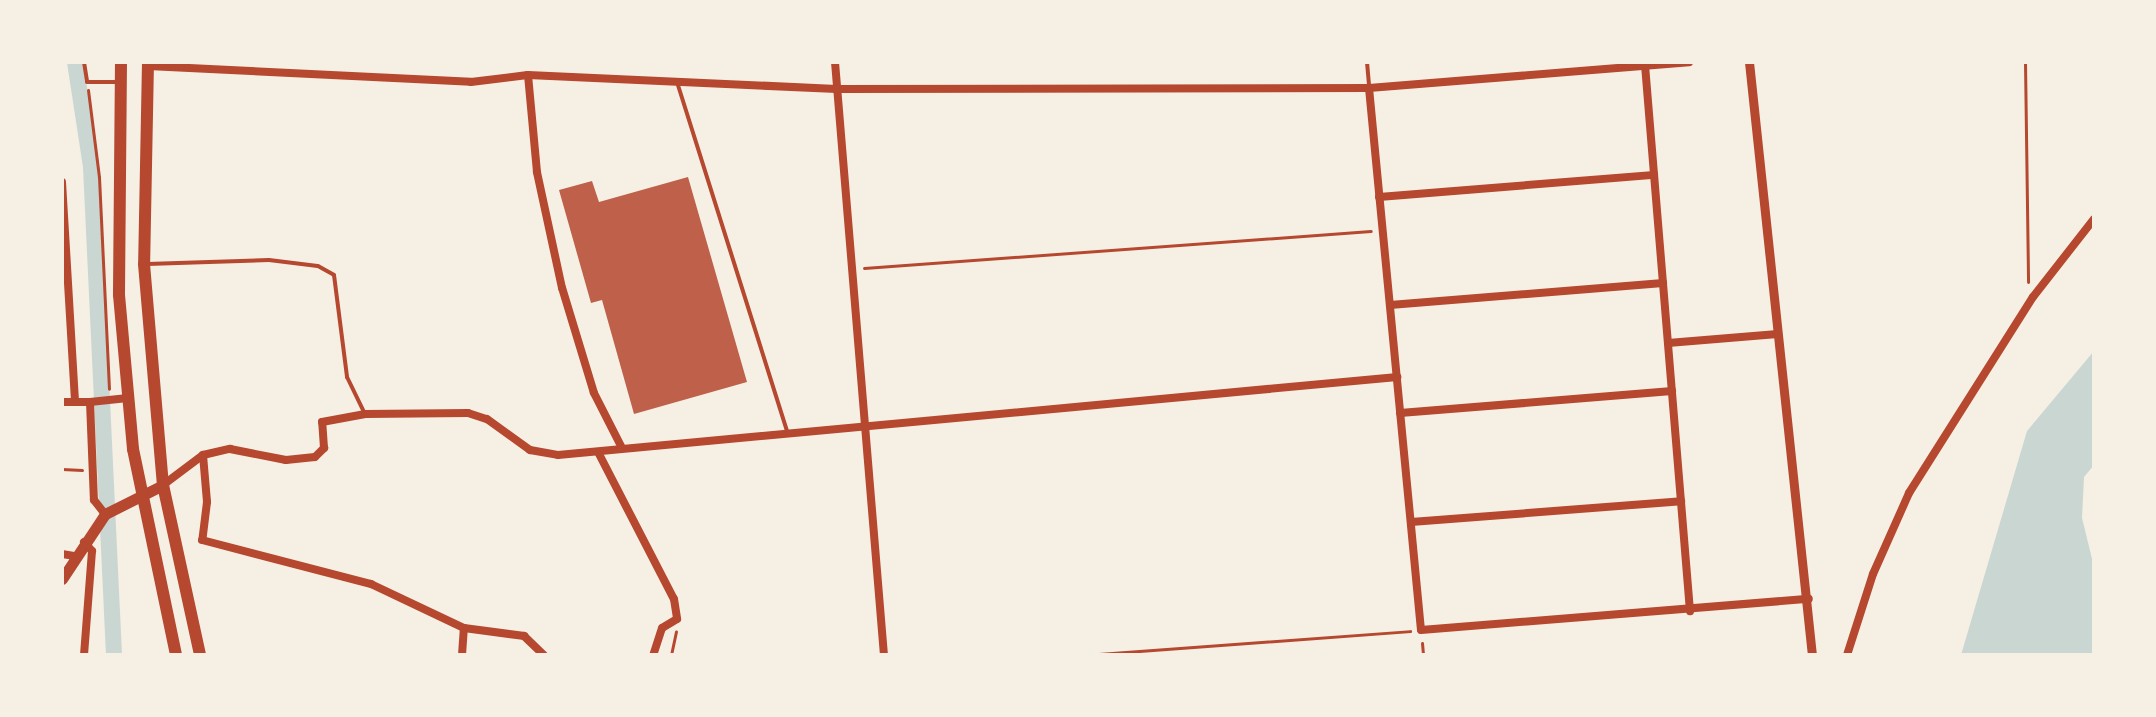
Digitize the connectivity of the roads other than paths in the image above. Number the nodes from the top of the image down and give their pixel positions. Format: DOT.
graph roads {
  1 [pos="84,62"];
  2 [pos="121,62"];
  3 [pos="835,62"];
  4 [pos="1367,62"];
  5 [pos="1689,62"];
  6 [pos="1749,62"];
  7 [pos="148,64"];
  8 [pos="1645,65"];
  9 [pos="1573,67"];
  10 [pos="528,75"];
  11 [pos="120,82"];
  12 [pos="677,82"];
  13 [pos="1369,88"];
  14 [pos="837,89"];
  15 [pos="1654,175"];
  16 [pos="62,182"];
  17 [pos="1379,197"];
  18 [pos="2094,219"];
  19 [pos="144,264"];
  20 [pos="1663,283"];
  21 [pos="65,284"];
  22 [pos="1390,305"];
  23 [pos="1778,334"];
  24 [pos="1668,343"];
  25 [pos="1397,377"];
  26 [pos="1672,391"];
  27 [pos="128,398"];
  28 [pos="62,402"];
  29 [pos="75,402"];
  30 [pos="90,402"];
  31 [pos="1400,413"];
  32 [pos="365,414"];
  33 [pos="866,427"];
  34 [pos="788,434"];
  35 [pos="622,448"];
  36 [pos="598,452"];
  37 [pos="203,455"];
  38 [pos="163,485"];
  39 [pos="139,494"];
  40 [pos="1681,501"];
  41 [pos="105,514"];
  42 [pos="1411,522"];
  43 [pos="84,542"];
  44 [pos="68,555"];
  45 [pos="62,579"];
  46 [pos="1809,599"];
  47 [pos="1690,611"];
  48 [pos="464,628"];
  49 [pos="84,655"];
  50 [pos="176,655"];
  51 [pos="200,655"];
  52 [pos="462,655"];
  53 [pos="544,655"];
  54 [pos="653,655"];
  55 [pos="884,655"];
  56 [pos="1812,655"];
  57 [pos="1847,655"];
  1 -- 11 [label="lane"];
  2 -- 11 [label="highway"];
  3 -- 14 [label="street"];
  4 -- 13 [label="lane"];
  5 -- 8 [label="street"];
  6 -- 23 [label="street"];
  7 -- 10 [label="street"];
  7 -- 19 [label="highway"];
  8 -- 9 [label="street"];
  8 -- 15 [label="street"];
  9 -- 13 [label="street"];
  10 -- 12 [label="street"];
  10 -- 35 [label="street"];
  11 -- 27 [label="highway"];
  12 -- 14 [label="street"];
  12 -- 34 [label="lane"];
  13 -- 14 [label="street"];
  13 -- 17 [label="street"];
  14 -- 33 [label="street"];
  15 -- 17 [label="street"];
  15 -- 20 [label="street"];
  16 -- 21 [label="street"];
  17 -- 22 [label="street"];
  18 -- 57 [label="street"];
  19 -- 32 [label="lane"];
  19 -- 38 [label="highway"];
  20 -- 22 [label="street"];
  20 -- 24 [label="street"];
  21 -- 29 [label="street"];
  22 -- 25 [label="street"];
  23 -- 24 [label="street"];
  23 -- 46 [label="street"];
  24 -- 26 [label="street"];
  25 -- 31 [label="street"];
  25 -- 33 [label="street"];
  26 -- 31 [label="street"];
  26 -- 40 [label="street"];
  27 -- 30 [label="street"];
  27 -- 39 [label="highway"];
  28 -- 29 [label="street"];
  29 -- 30 [label="street"];
  30 -- 41 [label="street"];
  31 -- 42 [label="street"];
  32 -- 36 [label="street"];
  32 -- 37 [label="street"];
  33 -- 34 [label="street"];
  33 -- 55 [label="street"];
  34 -- 35 [label="street"];
  35 -- 36 [label="street"];
  36 -- 54 [label="street"];
  37 -- 38 [label="street"];
  37 -- 48 [label="street"];
  38 -- 39 [label="main road"];
  38 -- 51 [label="highway"];
  39 -- 41 [label="main road"];
  39 -- 50 [label="highway"];
  40 -- 42 [label="street"];
  40 -- 47 [label="street"];
  41 -- 43 [label="main road"];
  42 -- 47 [label="street"];
  43 -- 44 [label="main road"];
  43 -- 49 [label="street"];
  44 -- 45 [label="main road"];
  46 -- 47 [label="street"];
  46 -- 56 [label="street"];
  48 -- 52 [label="street"];
  48 -- 53 [label="street"];
}
